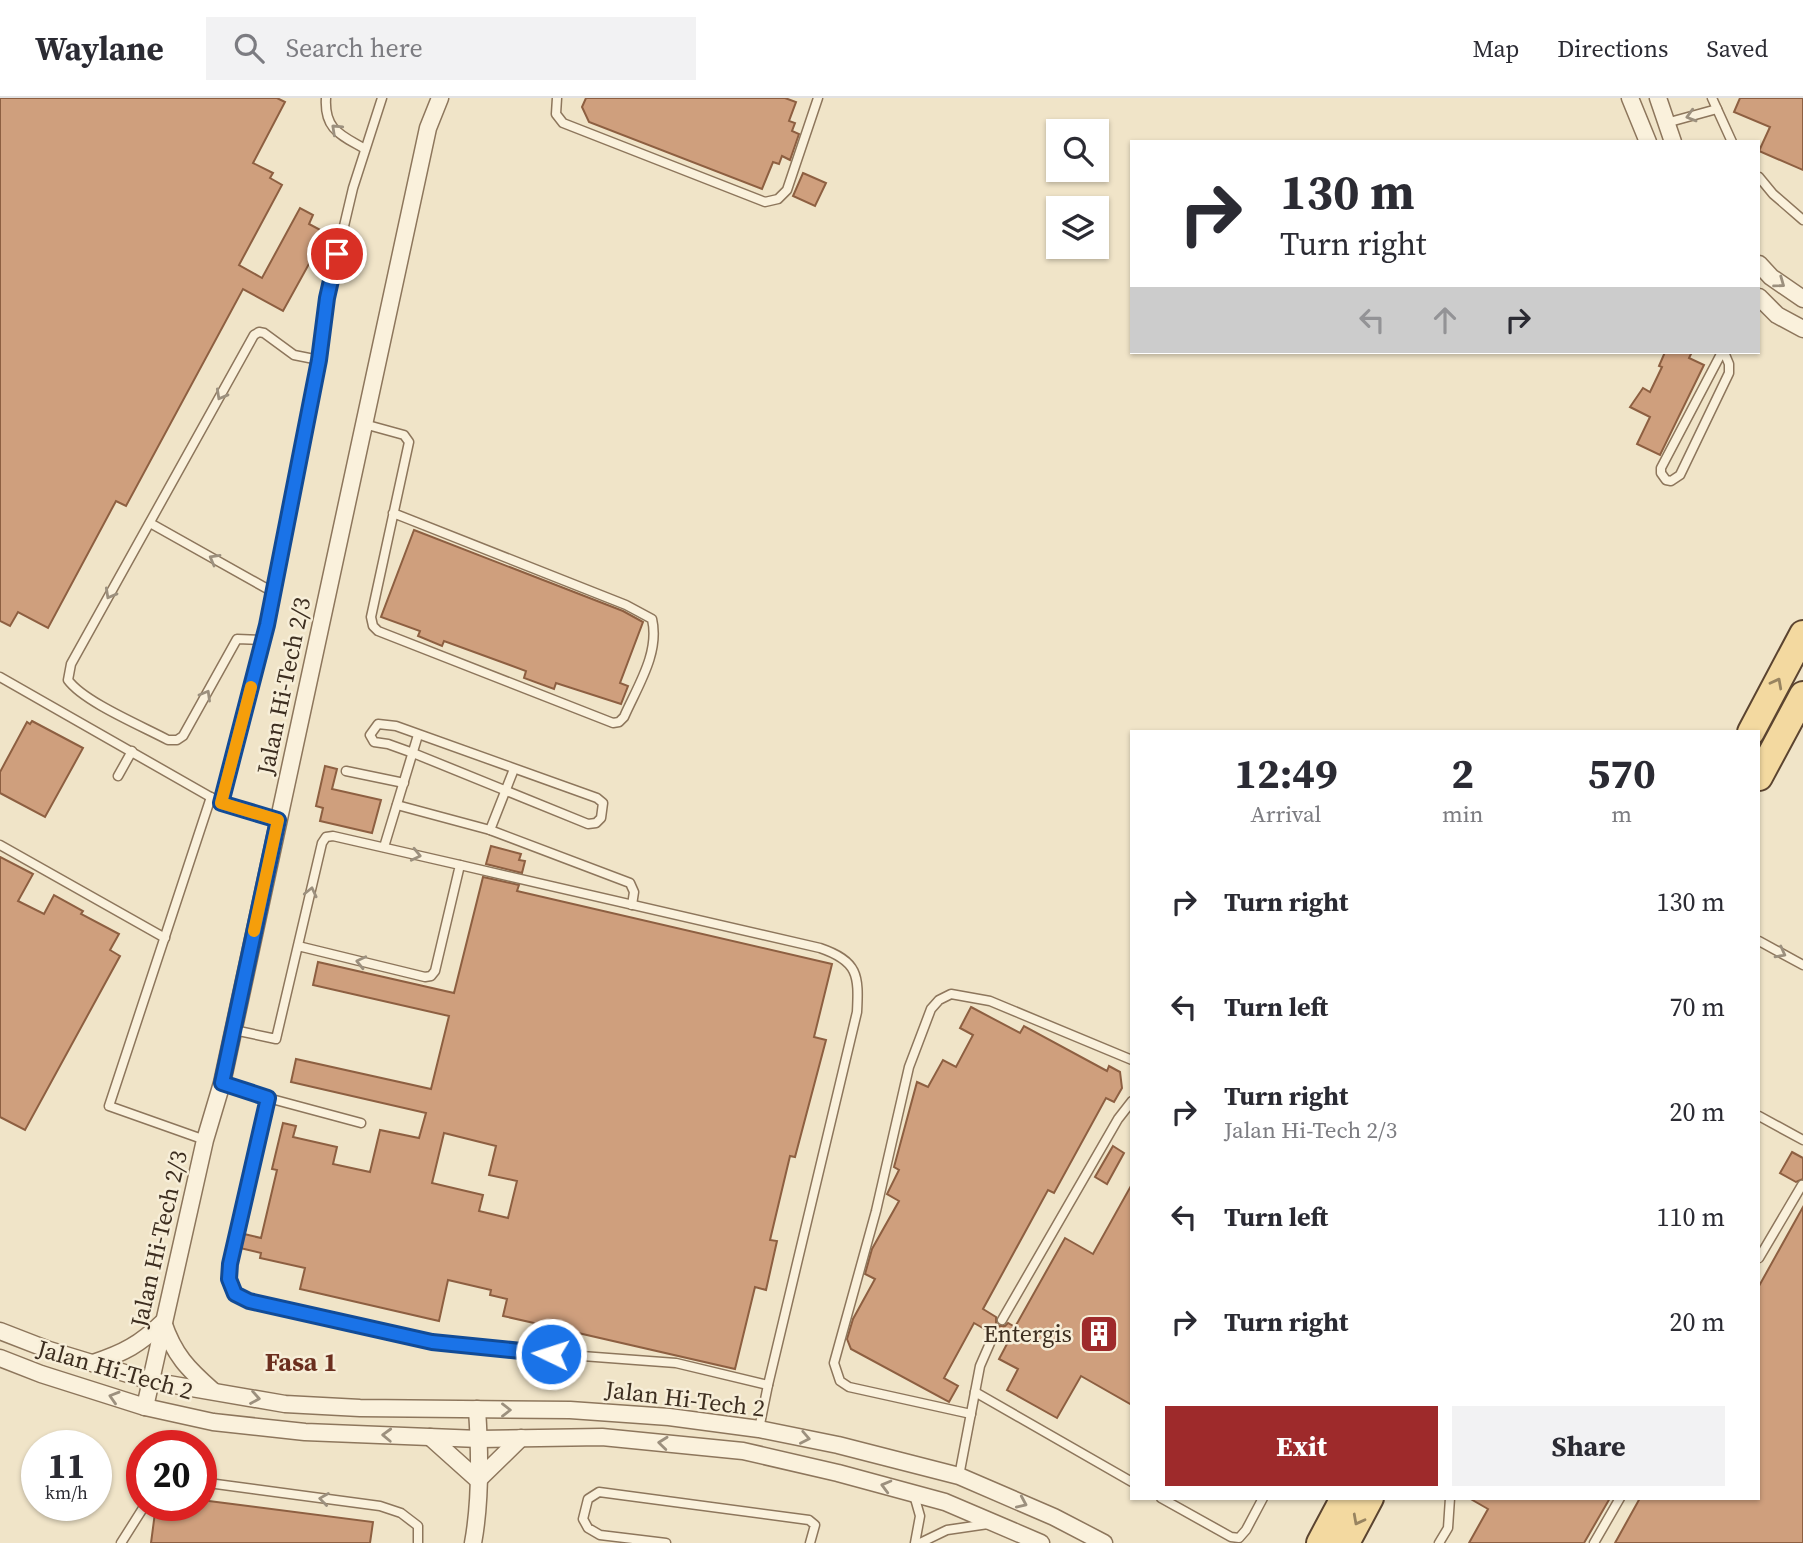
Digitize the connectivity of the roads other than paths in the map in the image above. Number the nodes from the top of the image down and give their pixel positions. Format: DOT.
graph roads {
  1 [pos="326,98"];
  2 [pos="372,98"];
  3 [pos="440,98"];
  4 [pos="557,98"];
  5 [pos="818,98"];
  6 [pos="1630,98"];
  7 [pos="1659,98"];
  8 [pos="1712,98"];
  9 [pos="381,100"];
  10 [pos="1717,109"];
  11 [pos="1665,123"];
  12 [pos="1647,140"];
  13 [pos="1672,140"];
  14 [pos="1731,140"];
  15 [pos="365,149"];
  16 [pos="1760,178"];
  17 [pos="1803,220"];
  18 [pos="1760,265"];
  19 [pos="1760,298"];
  20 [pos="1803,299"];
  21 [pos="1803,329"];
  22 [pos="1722,354"];
  23 [pos="1724,354"];
  24 [pos="319,360"];
  25 [pos="364,424"];
  26 [pos="393,513"];
  27 [pos="150,523"];
  28 [pos="274,592"];
  29 [pos="1803,634"];
  30 [pos="262,640"];
  31 [pos="0,677"];
  32 [pos="1803,695"];
  33 [pos="1752,730"];
  34 [pos="418,735"];
  35 [pos="131,751"];
  36 [pos="413,753"];
  37 [pos="514,768"];
  38 [pos="346,771"];
  39 [pos="1760,775"];
  40 [pos="118,776"];
  41 [pos="404,783"];
  42 [pos="505,790"];
  43 [pos="211,797"];
  44 [pos="221,803"];
  45 [pos="397,805"];
  46 [pos="278,820"];
  47 [pos="490,830"];
  48 [pos="0,845"];
  49 [pos="384,847"];
  50 [pos="460,865"];
  51 [pos="632,905"];
  52 [pos="165,938"];
  53 [pos="1760,942"];
  54 [pos="298,946"];
  55 [pos="1803,965"];
  56 [pos="233,1030"];
  57 [pos="1130,1059"];
  58 [pos="222,1083"];
  59 [pos="268,1098"];
  60 [pos="1130,1104"];
  61 [pos="1760,1117"];
  62 [pos="361,1123"];
  63 [pos="205,1140"];
  64 [pos="1803,1140"];
  65 [pos="1802,1185"];
  66 [pos="1760,1256"];
  67 [pos="1002,1320"];
  68 [pos="163,1322"];
  69 [pos="0,1331"];
  70 [pos="994,1334"];
  71 [pos="0,1358"];
  72 [pos="93,1363"];
  73 [pos="151,1381"];
  74 [pos="768,1385"];
  75 [pos="213,1391"];
  76 [pos="975,1392"];
  77 [pos="145,1406"];
  78 [pos="477,1409"];
  79 [pos="971,1414"];
  80 [pos="759,1429"];
  81 [pos="429,1437"];
  82 [pos="521,1438"];
  83 [pos="479,1439"];
  84 [pos="959,1476"];
  85 [pos="478,1480"];
  86 [pos="1130,1481"];
  87 [pos="217,1484"];
  88 [pos="913,1493"];
  89 [pos="1165,1500"];
  90 [pos="1262,1500"];
  91 [pos="1343,1500"];
  92 [pos="1369,1500"];
  93 [pos="1450,1500"];
  94 [pos="1619,1500"];
  95 [pos="135,1521"];
  96 [pos="998,1523"];
  97 [pos="121,1543"];
  98 [pos="418,1543"];
  99 [pos="473,1543"];
  100 [pos="666,1543"];
  101 [pos="810,1543"];
  102 [pos="915,1543"];
  103 [pos="920,1543"];
  104 [pos="1041,1543"];
  105 [pos="1104,1543"];
  106 [pos="1320,1543"];
  107 [pos="1346,1543"];
  108 [pos="1439,1543"];
  109 [pos="1594,1543"];
  15 -- 1 [label="lane, one-way"];
  2 -- 9 [label="lane"];
  3 -- 25 [label="street, Jalan Hi-Tech 2/3"];
  4 -- 5 [label="lane"];
  6 -- 12 [label="street"];
  7 -- 11 [label="street"];
  8 -- 10 [label="lane"];
  9 -- 15 [label="lane"];
  10 -- 11 [label="lane, one-way"];
  10 -- 14 [label="lane"];
  11 -- 13 [label="street"];
  15 -- 24 [label="lane"];
  16 -- 17 [label="lane"];
  18 -- 20 [label="street, one-way"];
  19 -- 21 [label="street"];
  22 -- 23 [label="lane"];
  24 -- 27 [label="lane, one-way"];
  24 -- 28 [label="lane"];
  25 -- 26 [label="lane"];
  25 -- 46 [label="street, Jalan Hi-Tech 2/3"];
  26 -- 26 [label="lane"];
  28 -- 27 [label="lane, one-way"];
  27 -- 30 [label="lane, one-way"];
  28 -- 30 [label="lane"];
  33 -- 29 [label="main road, one-way"];
  30 -- 44 [label="lane"];
  31 -- 35 [label="lane"];
  32 -- 39 [label="main road"];
  34 -- 36 [label="lane"];
  34 -- 36 [label="lane"];
  34 -- 37 [label="lane"];
  35 -- 40 [label="lane"];
  35 -- 43 [label="lane"];
  36 -- 41 [label="lane"];
  36 -- 42 [label="lane"];
  37 -- 42 [label="lane"];
  37 -- 42 [label="lane"];
  38 -- 41 [label="lane"];
  41 -- 45 [label="lane"];
  42 -- 47 [label="lane"];
  43 -- 44 [label="lane"];
  43 -- 52 [label="lane"];
  44 -- 46 [label="lane"];
  45 -- 47 [label="lane"];
  45 -- 49 [label="lane"];
  46 -- 56 [label="street, Jalan Hi-Tech 2/3"];
  47 -- 51 [label="lane"];
  48 -- 52 [label="lane"];
  49 -- 50 [label="lane, one-way"];
  54 -- 49 [label="lane, one-way"];
  50 -- 51 [label="lane"];
  50 -- 54 [label="lane, one-way"];
  51 -- 74 [label="lane"];
  52 -- 63 [label="lane"];
  53 -- 55 [label="lane, one-way"];
  54 -- 56 [label="lane"];
  56 -- 58 [label="street, Jalan Hi-Tech 2/3"];
  57 -- 79 [label="lane"];
  58 -- 59 [label="lane"];
  58 -- 63 [label="street, Jalan Hi-Tech 2/3"];
  59 -- 62 [label="lane"];
  59 -- 74 [label="lane"];
  60 -- 67 [label="lane"];
  61 -- 64 [label="lane"];
  63 -- 68 [label="street, Jalan Hi-Tech 2/3"];
  65 -- 66 [label="lane"];
  68 -- 72 [label="street"];
  68 -- 73 [label="street, Jalan Hi-Tech 2/3"];
  68 -- 75 [label="street"];
  69 -- 72 [label="street, Jalan Hi-Tech 2"];
  70 -- 76 [label="lane"];
  77 -- 71 [label="street, Jalan Hi-Tech 2, one-way"];
  72 -- 73 [label="street, Jalan Hi-Tech 2"];
  73 -- 75 [label="street, Jalan Hi-Tech 2"];
  73 -- 77 [label="street, Jalan Hi-Tech 2/3"];
  74 -- 80 [label="lane"];
  75 -- 78 [label="street, Jalan Hi-Tech 2, one-way"];
  76 -- 79 [label="lane"];
  76 -- 86 [label="lane"];
  81 -- 77 [label="street, Jalan Hi-Tech 2, one-way"];
  78 -- 80 [label="street, Jalan Hi-Tech 2, one-way"];
  78 -- 83 [label="street"];
  79 -- 84 [label="lane"];
  80 -- 84 [label="street, Jalan Hi-Tech 2, one-way"];
  81 -- 83 [label="street, Jalan Hi-Tech 2"];
  81 -- 85 [label="street"];
  82 -- 83 [label="street, Jalan Hi-Tech 2"];
  82 -- 85 [label="street"];
  88 -- 82 [label="street, Jalan Hi-Tech 2, one-way"];
  83 -- 85 [label="street"];
  84 -- 105 [label="street, Jalan Hi-Tech 2, one-way"];
  85 -- 99 [label="street"];
  98 -- 87 [label="lane, one-way"];
  88 -- 96 [label="street, Jalan Hi-Tech 2"];
  88 -- 102 [label="lane"];
  89 -- 90 [label="lane"];
  91 -- 106 [label="main road"];
  92 -- 107 [label="main road, one-way"];
  93 -- 108 [label="lane"];
  94 -- 109 [label="lane"];
  95 -- 97 [label="lane"];
  96 -- 103 [label="lane"];
  96 -- 104 [label="street, Jalan Hi-Tech 2"];
  100 -- 101 [label="lane"];
}
